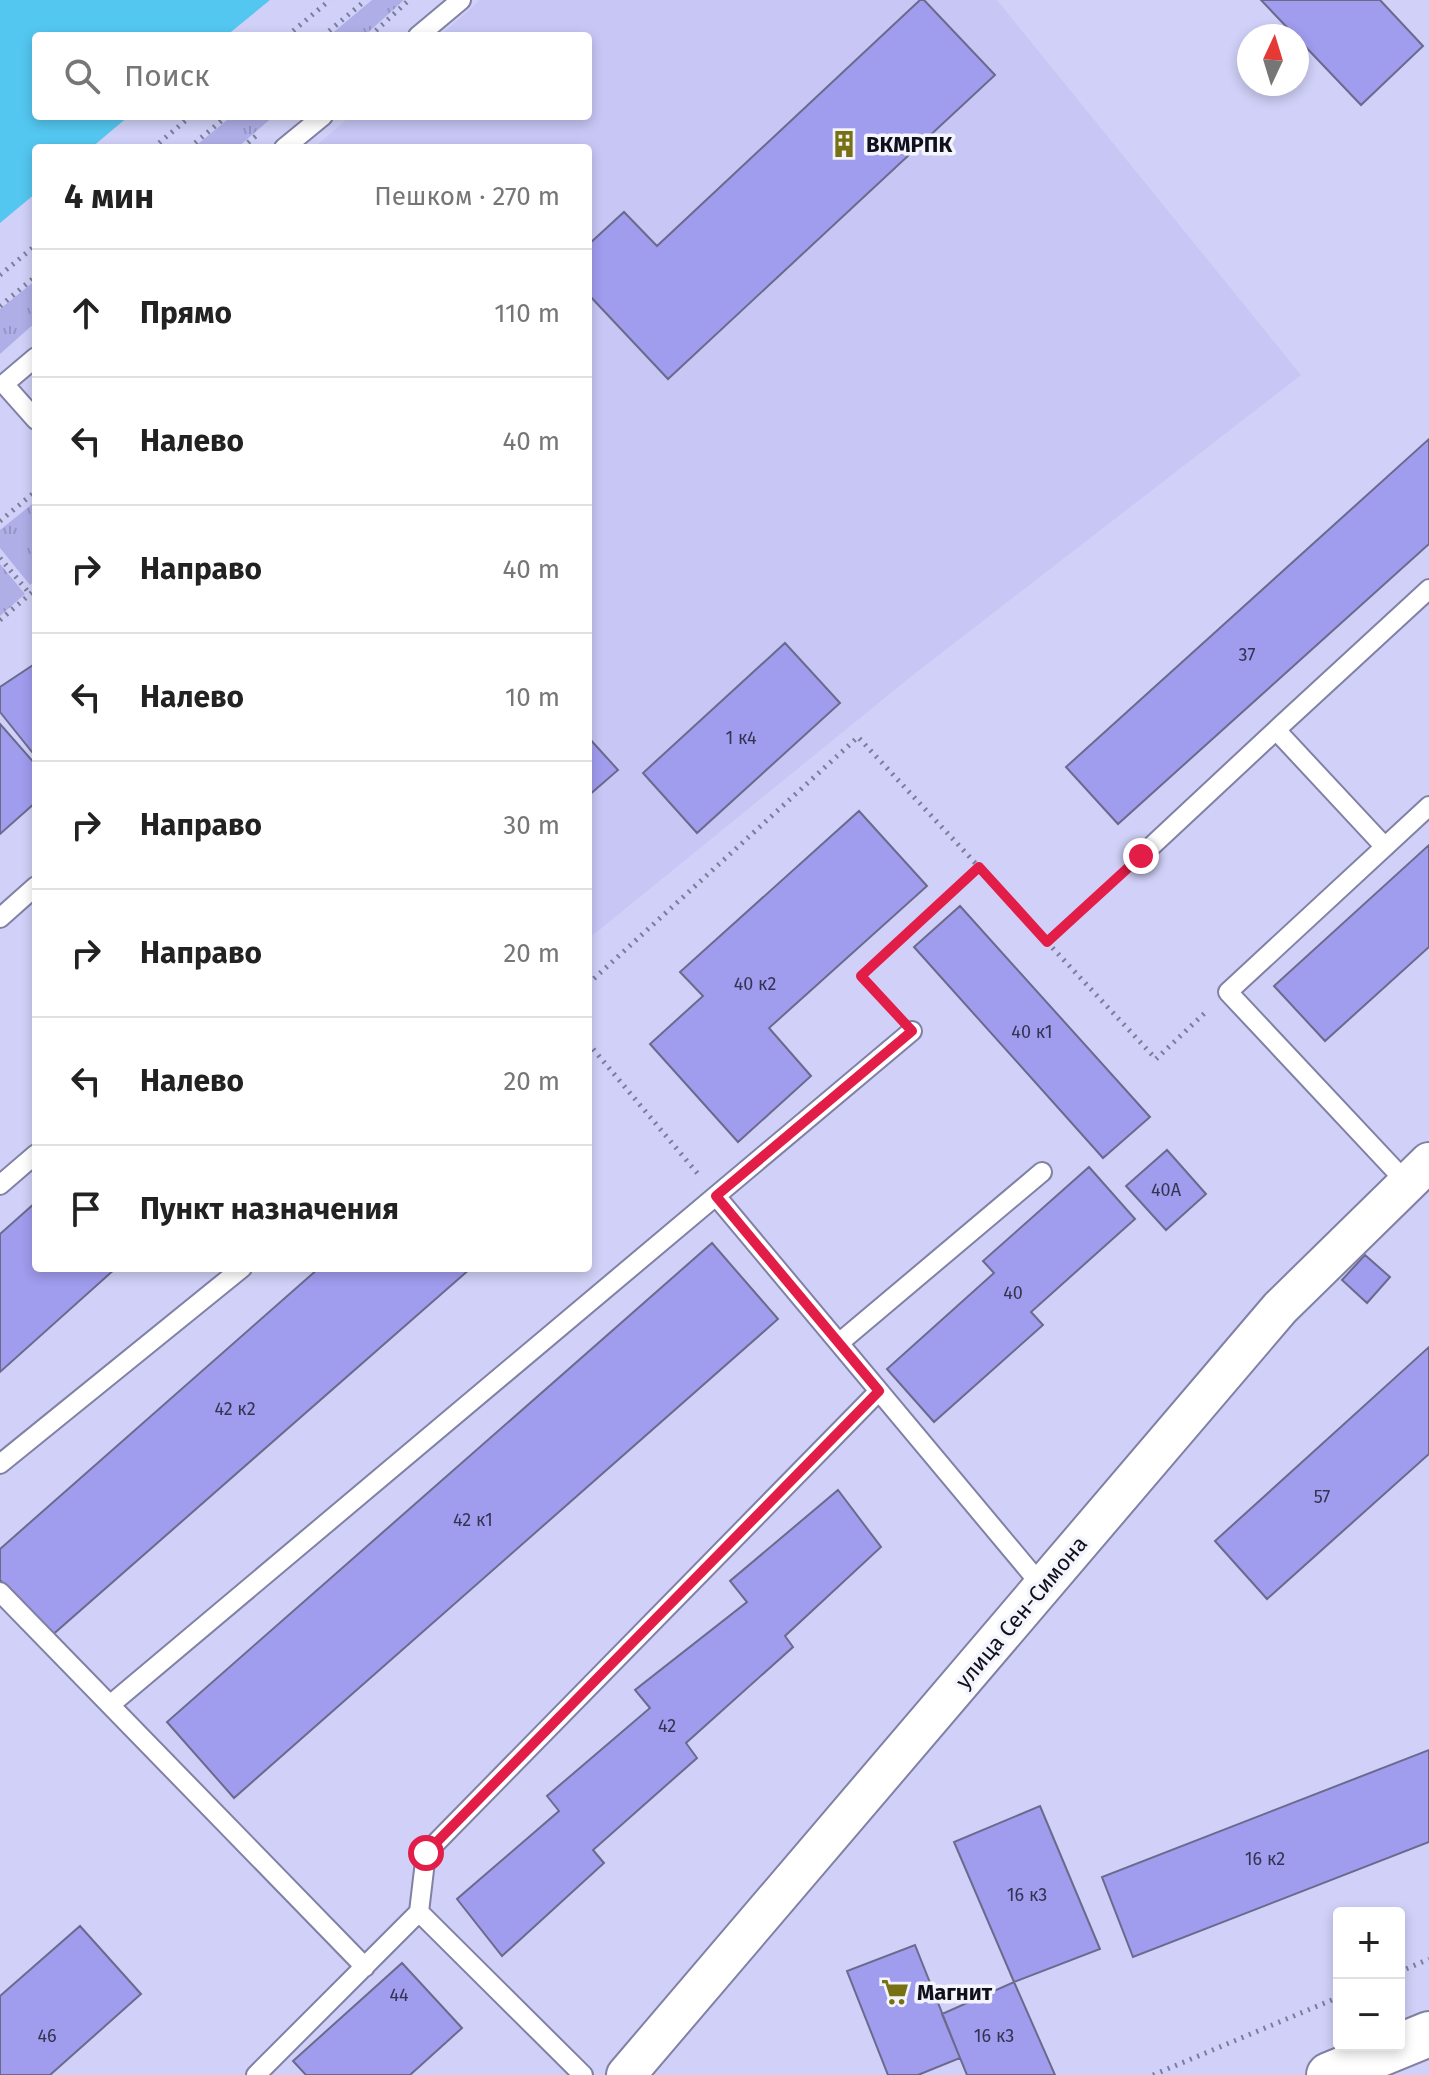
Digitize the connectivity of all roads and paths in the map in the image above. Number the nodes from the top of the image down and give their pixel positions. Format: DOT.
graph roads {
  1 [pos="330,0"];
  2 [pos="366,0"];
  3 [pos="409,0"];
  4 [pos="461,0"];
  5 [pos="292,32"];
  6 [pos="328,32"];
  7 [pos="374,32"];
  8 [pos="423,32"];
  9 [pos="186,120"];
  10 [pos="222,120"];
  11 [pos="318,120"];
  12 [pos="158,144"];
  13 [pos="194,144"];
  14 [pos="289,144"];
  15 [pos="32,248"];
  16 [pos="0,275"];
  17 [pos="32,279"];
  18 [pos="0,306"];
  19 [pos="32,360"];
  20 [pos="32,416"];
  21 [pos="32,494"];
  22 [pos="0,521"];
  23 [pos="0,558"];
  24 [pos="1429,589"];
  25 [pos="30,594"];
  26 [pos="0,620"];
  27 [pos="1276,730"];
  28 [pos="1429,806"];
  29 [pos="1385,847"];
  30 [pos="1141,856"];
  31 [pos="979,867"];
  32 [pos="32,890"];
  33 [pos="0,918"];
  34 [pos="1047,942"];
  35 [pos="592,980"];
  36 [pos="1228,992"];
  37 [pos="912,1031"];
  38 [pos="592,1048"];
  39 [pos="32,1157"];
  40 [pos="1042,1172"];
  41 [pos="1418,1172"];
  42 [pos="0,1185"];
  43 [pos="716,1196"];
  44 [pos="237,1272"];
  45 [pos="839,1343"];
  46 [pos="879,1391"];
  47 [pos="0,1464"];
  48 [pos="1042,1586"];
  49 [pos="0,1592"];
  50 [pos="110,1705"];
  51 [pos="419,1912"];
  52 [pos="1429,1959"];
  53 [pos="365,1967"];
  54 [pos="1405,1969"];
  55 [pos="1333,2000"];
  56 [pos="1429,2034"];
  57 [pos="256,2075"];
  58 [pos="583,2075"];
  59 [pos="626,2075"];
  60 [pos="1153,2075"];
  61 [pos="1329,2075"];
  1 -- 5 [label="path"];
  2 -- 6 [label="path"];
  3 -- 7 [label="path"];
  4 -- 8 [label="lane"];
  9 -- 12 [label="path"];
  10 -- 13 [label="path"];
  11 -- 14 [label="lane"];
  15 -- 16 [label="path"];
  17 -- 18 [label="path"];
  19 -- 20 [label="lane"];
  21 -- 22 [label="path"];
  23 -- 25 [label="path"];
  24 -- 27 [label="lane"];
  25 -- 26 [label="path"];
  27 -- 29 [label="lane"];
  27 -- 30 [label="lane"];
  28 -- 29 [label="lane"];
  29 -- 36 [label="lane"];
  30 -- 34 [label="path"];
  31 -- 34 [label="path"];
  31 -- 35 [label="path"];
  31 -- 37 [label="path"];
  32 -- 33 [label="lane"];
  34 -- 36 [label="path"];
  36 -- 41 [label="lane"];
  37 -- 43 [label="lane"];
  38 -- 43 [label="path"];
  39 -- 42 [label="lane"];
  40 -- 45 [label="lane"];
  41 -- 48 [label="street, улица Сен-Симона"];
  43 -- 45 [label="lane"];
  43 -- 50 [label="lane"];
  44 -- 47 [label="lane"];
  45 -- 46 [label="lane"];
  46 -- 48 [label="lane"];
  46 -- 51 [label="lane"];
  48 -- 59 [label="street, улица Сен-Симона"];
  49 -- 50 [label="lane"];
  50 -- 53 [label="lane"];
  51 -- 53 [label="lane"];
  51 -- 58 [label="lane"];
  52 -- 54 [label="path"];
  53 -- 57 [label="lane"];
  55 -- 60 [label="path"];
  56 -- 61 [label="main road"];
}
